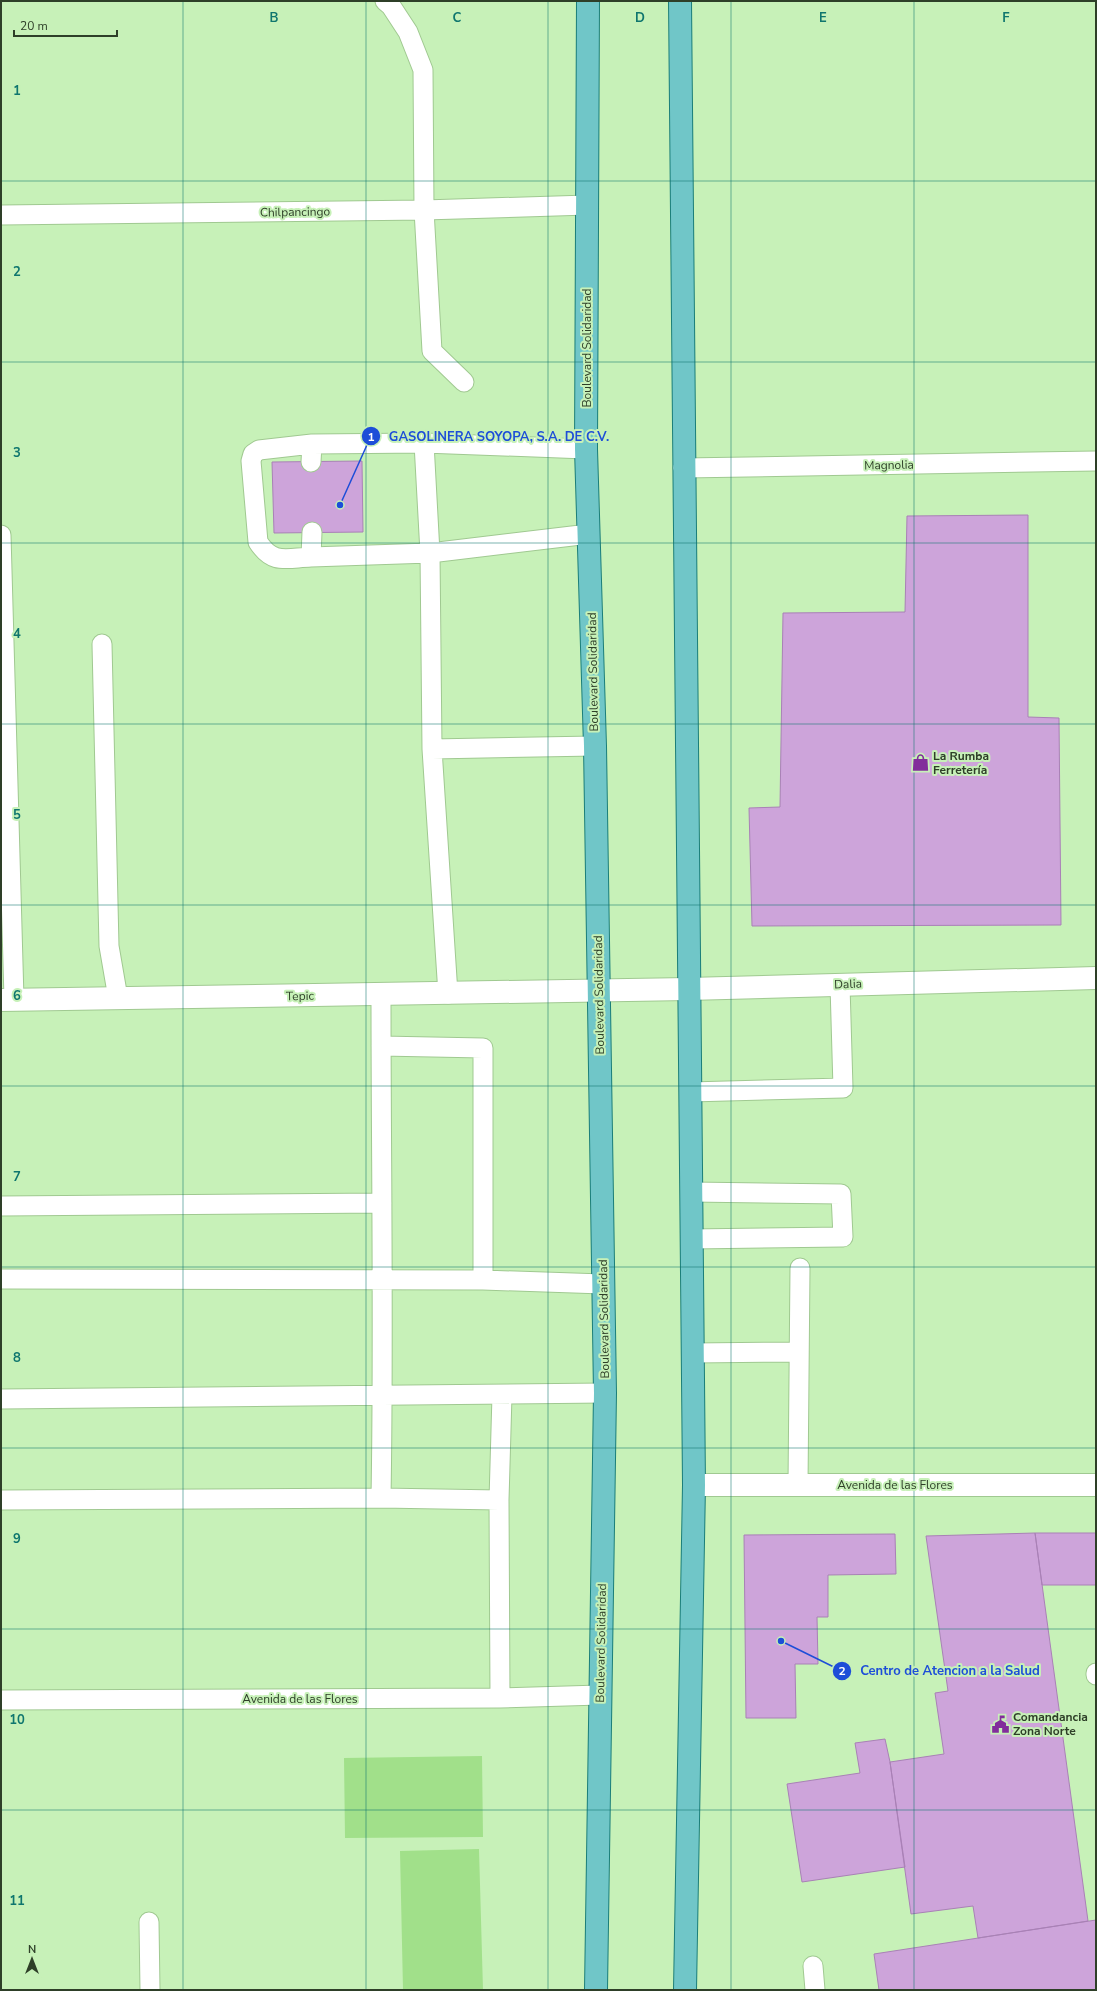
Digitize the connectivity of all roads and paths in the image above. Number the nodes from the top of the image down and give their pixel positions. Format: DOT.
graph roads {
  1 [pos="385,1"];
  2 [pos="588,1"];
  3 [pos="680,1"];
  4 [pos="588,205"];
  5 [pos="424,210"];
  6 [pos="1,214"];
  7 [pos="464,382"];
  8 [pos="424,443"];
  9 [pos="586,449"];
  10 [pos="1096,461"];
  11 [pos="683,468"];
  12 [pos="312,532"];
  13 [pos="589,534"];
  14 [pos="1,535"];
  15 [pos="430,553"];
  16 [pos="311,557"];
  17 [pos="102,644"];
  18 [pos="595,746"];
  19 [pos="432,749"];
  20 [pos="1096,978"];
  21 [pos="840,985"];
  22 [pos="688,989"];
  23 [pos="599,991"];
  24 [pos="448,994"];
  25 [pos="381,995"];
  26 [pos="118,998"];
  27 [pos="8,1000"];
  28 [pos="381,1046"];
  29 [pos="690,1092"];
  30 [pos="690,1192"];
  31 [pos="382,1203"];
  32 [pos="1,1206"];
  33 [pos="691,1239"];
  34 [pos="800,1268"];
  35 [pos="1,1279"];
  36 [pos="381,1280"];
  37 [pos="483,1280"];
  38 [pos="603,1284"];
  39 [pos="798,1352"];
  40 [pos="692,1353"];
  41 [pos="605,1393"];
  42 [pos="502,1395"];
  43 [pos="383,1396"];
  44 [pos="1,1399"];
  45 [pos="694,1485"];
  46 [pos="798,1485"];
  47 [pos="1096,1485"];
  48 [pos="381,1498"];
  49 [pos="1,1500"];
  50 [pos="499,1500"];
  51 [pos="600,1695"];
  52 [pos="500,1698"];
  53 [pos="1,1700"];
  54 [pos="149,1922"];
  55 [pos="812,1966"];
  56 [pos="150,1990"];
  57 [pos="596,1990"];
  58 [pos="685,1990"];
  59 [pos="815,1990"];
  1 -- 5 [label="lane"];
  2 -- 4 [label="main road, Boulevard Solidaridad"];
  3 -- 11 [label="main road"];
  4 -- 5 [label="lane, Chilpancingo"];
  4 -- 9 [label="main road, Boulevard Solidaridad"];
  5 -- 6 [label="lane, Chilpancingo"];
  5 -- 7 [label="lane"];
  8 -- 9 [label="lane"];
  8 -- 15 [label="lane"];
  8 -- 16 [label="lane"];
  9 -- 13 [label="main road, Boulevard Solidaridad"];
  10 -- 11 [label="lane, Magnolia"];
  11 -- 22 [label="main road"];
  12 -- 16 [label="lane"];
  13 -- 15 [label="lane"];
  13 -- 18 [label="main road, Boulevard Solidaridad"];
  14 -- 27 [label="lane"];
  15 -- 16 [label="lane"];
  15 -- 19 [label="lane"];
  17 -- 26 [label="lane"];
  18 -- 19 [label="lane"];
  18 -- 23 [label="main road, Boulevard Solidaridad"];
  19 -- 24 [label="lane"];
  20 -- 21 [label="street, Dalia"];
  21 -- 22 [label="street, Dalia"];
  21 -- 29 [label="lane"];
  22 -- 23 [label="street, Dalia"];
  22 -- 29 [label="main road"];
  23 -- 24 [label="street, Tepic"];
  23 -- 38 [label="main road, Boulevard Solidaridad"];
  24 -- 25 [label="street, Tepic"];
  25 -- 26 [label="street, Tepic"];
  25 -- 28 [label="lane"];
  26 -- 27 [label="street, Tepic"];
  28 -- 31 [label="lane"];
  28 -- 37 [label="lane"];
  29 -- 30 [label="main road"];
  30 -- 33 [label="main road"];
  30 -- 33 [label="lane"];
  31 -- 32 [label="lane"];
  31 -- 36 [label="lane"];
  33 -- 40 [label="main road"];
  34 -- 39 [label="lane"];
  35 -- 36 [label="lane"];
  36 -- 37 [label="lane"];
  36 -- 43 [label="lane"];
  37 -- 38 [label="lane"];
  38 -- 41 [label="main road, Boulevard Solidaridad"];
  39 -- 40 [label="lane"];
  39 -- 46 [label="lane"];
  40 -- 45 [label="main road"];
  41 -- 42 [label="lane"];
  41 -- 51 [label="main road, Boulevard Solidaridad"];
  42 -- 43 [label="lane"];
  42 -- 50 [label="lane"];
  43 -- 44 [label="lane"];
  43 -- 48 [label="lane"];
  45 -- 46 [label="street, Avenida de las Flores"];
  45 -- 58 [label="main road"];
  46 -- 47 [label="street, Avenida de las Flores"];
  48 -- 49 [label="lane"];
  48 -- 50 [label="lane"];
  50 -- 52 [label="lane"];
  51 -- 52 [label="lane, Avenida de las Flores"];
  51 -- 57 [label="main road, Boulevard Solidaridad"];
  52 -- 53 [label="lane, Avenida de las Flores"];
  54 -- 56 [label="lane"];
  55 -- 59 [label="lane"];
}
